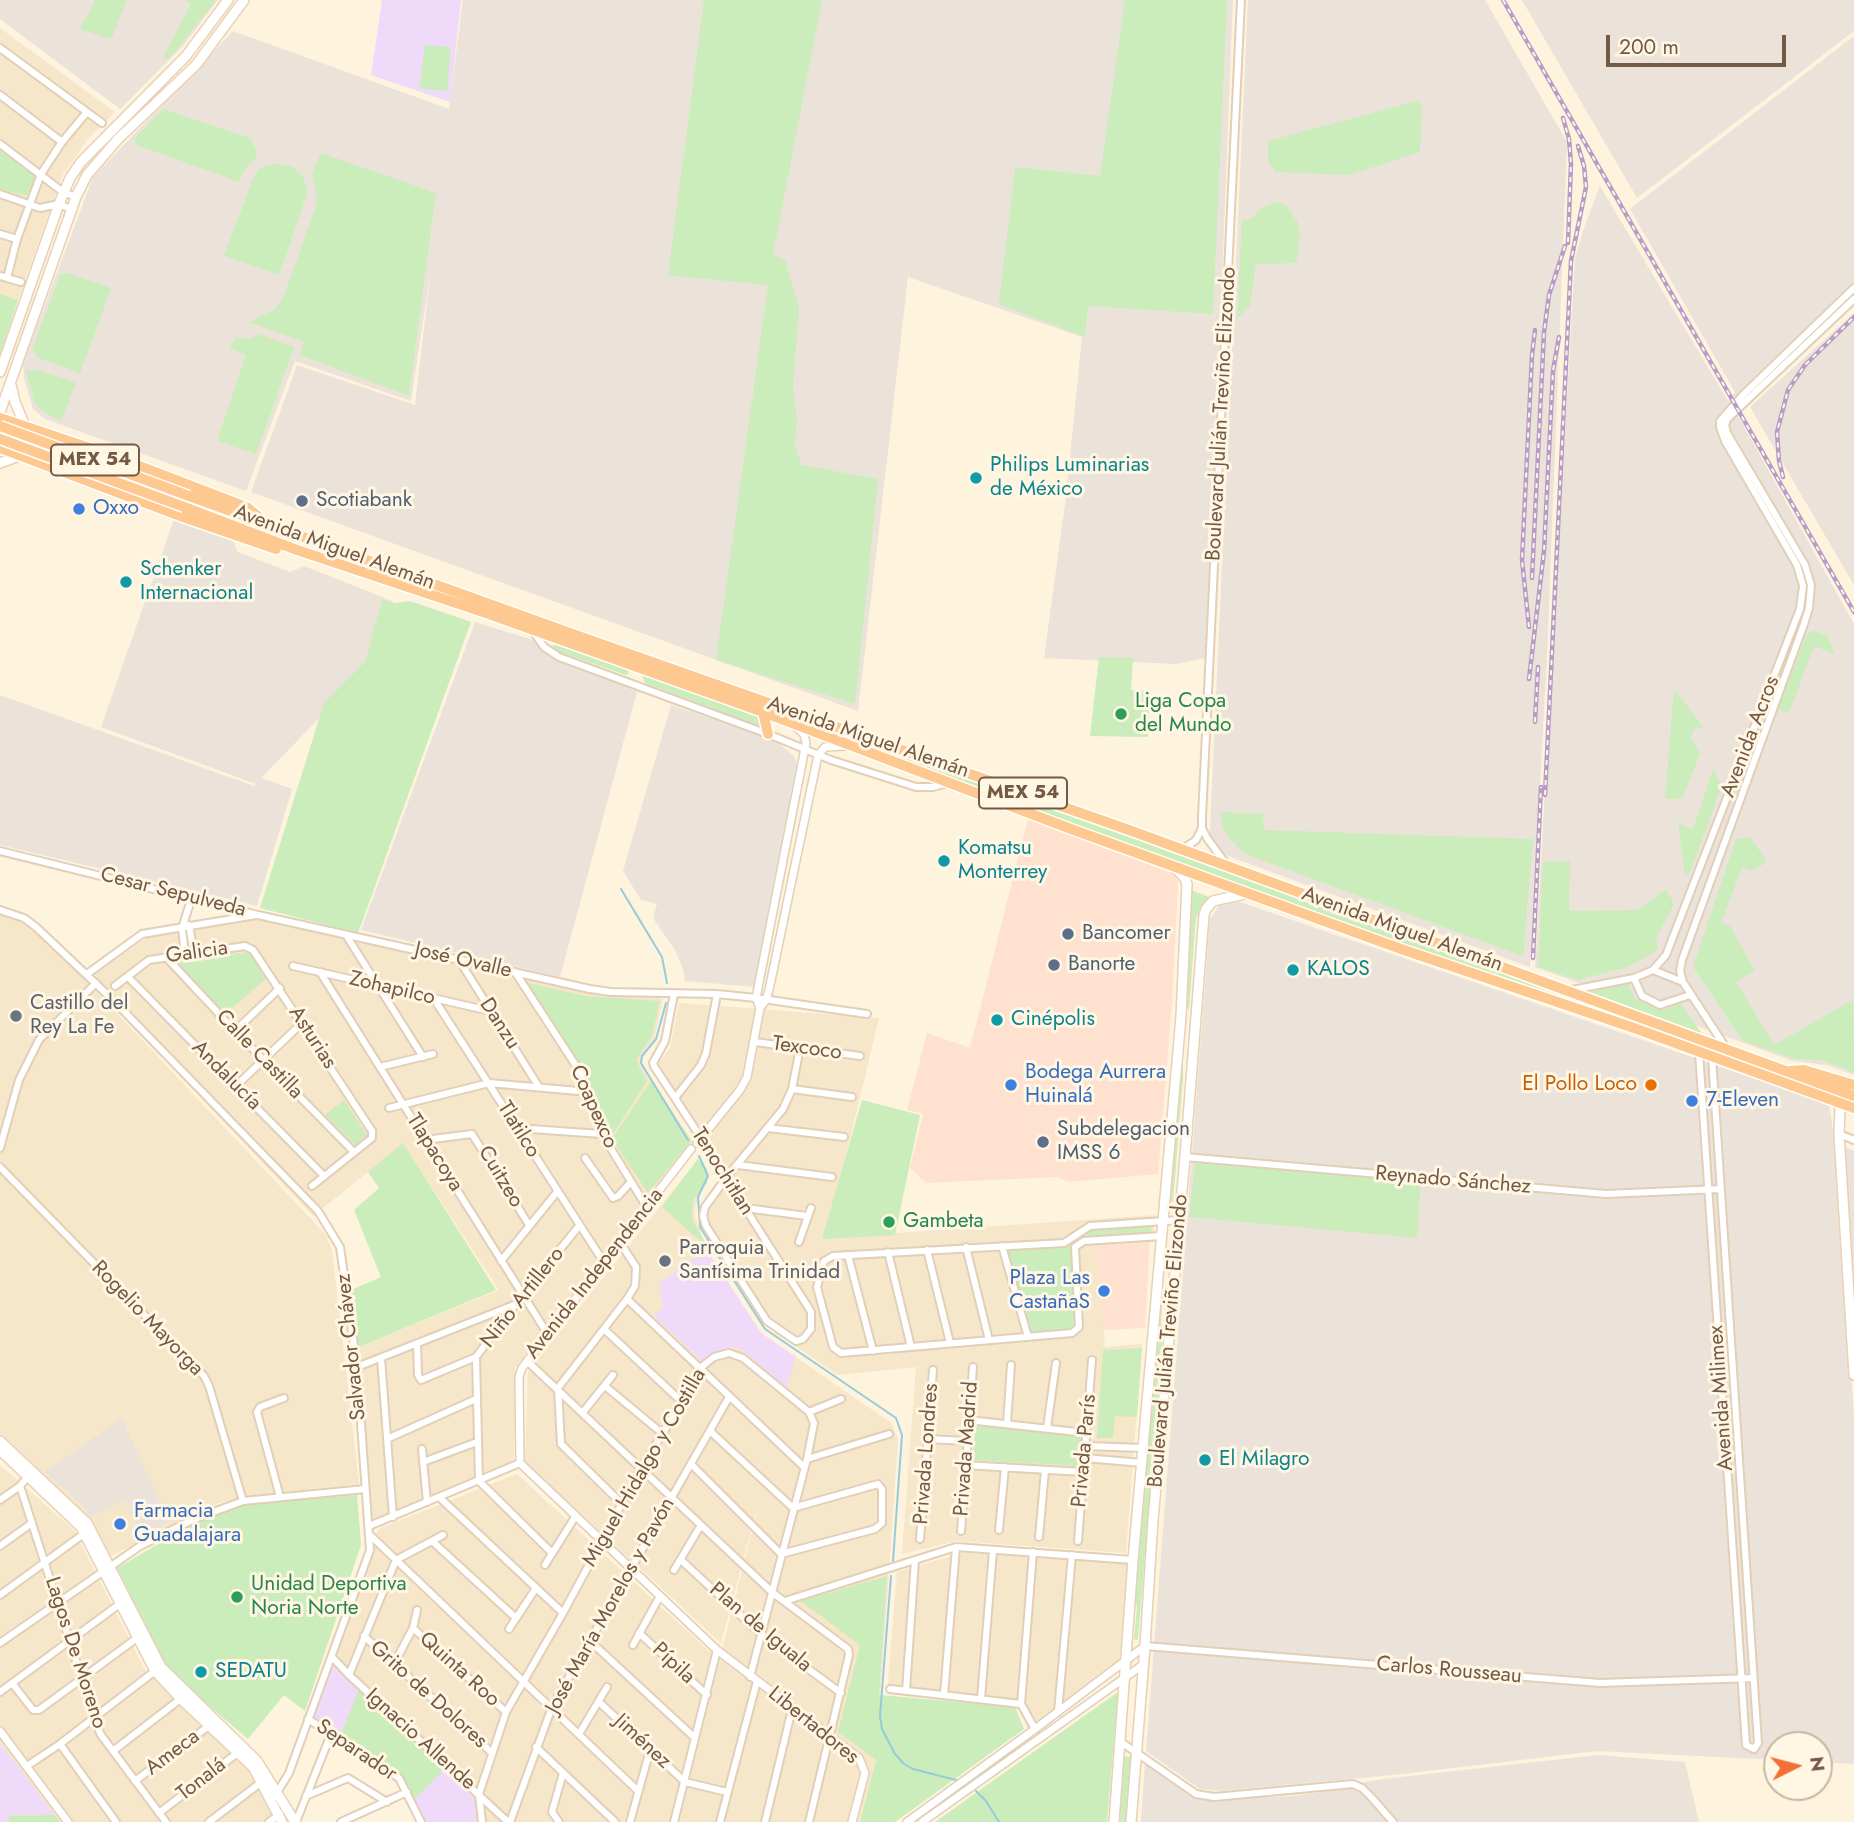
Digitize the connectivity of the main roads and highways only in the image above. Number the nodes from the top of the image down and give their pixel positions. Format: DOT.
graph roads {
  1 [pos="228,0"];
  2 [pos="244,0"];
  3 [pos="0,372"];
  4 [pos="11,382"];
  5 [pos="0,415"];
  6 [pos="0,426"];
  7 [pos="25,426"];
  8 [pos="42,433"];
  9 [pos="0,439"];
  10 [pos="0,448"];
  11 [pos="19,456"];
  12 [pos="31,460"];
  13 [pos="0,464"];
  14 [pos="265,523"];
  15 [pos="297,550"];
  16 [pos="763,712"];
  17 [pos="768,734"];
  18 [pos="1173,867"];
  19 [pos="1249,893"];
  20 [pos="1185,943"];
  21 [pos="1787,1071"];
  22 [pos="1854,1085"];
  23 [pos="1854,1097"];
  24 [pos="1828,1098"];
  25 [pos="1840,1108"];
  26 [pos="1854,1108"];
  27 [pos="1189,1113"];
  28 [pos="1854,1115"];
  29 [pos="1171,1221"];
  30 [pos="1851,1302"];
  31 [pos="1854,1375"];
  32 [pos="1,1448"];
  33 [pos="107,1568"];
  34 [pos="140,1635"];
  35 [pos="184,1696"];
  36 [pos="241,1749"];
  37 [pos="283,1816"];
  38 [pos="295,1822"];
  39 [pos="1114,1822"];
  40 [pos="1131,1822"];
  1 -- 3 [label="main road"];
  2 -- 4 [label="main road"];
  4 -- 5 [label="main road"];
  4 -- 7 [label="main road"];
  5 -- 7 [label="highway"];
  6 -- 14 [label="highway, Avenida Miguel Alemán / MEX 54, bridge"];
  7 -- 8 [label="highway"];
  8 -- 12 [label="highway"];
  8 -- 14 [label="highway"];
  9 -- 15 [label="highway, Avenida Miguel Alemán / MEX 54, bridge"];
  10 -- 11 [label="highway"];
  11 -- 12 [label="highway"];
  11 -- 13 [label="main road"];
  12 -- 15 [label="highway"];
  14 -- 21 [label="highway, Avenida Miguel Alemán / MEX 54"];
  15 -- 16 [label="highway, Avenida Miguel Alemán / MEX 54"];
  16 -- 17 [label="highway"];
  16 -- 18 [label="highway, Avenida Miguel Alemán / MEX 54"];
  18 -- 19 [label="highway, Avenida Miguel Alemán / MEX 54"];
  18 -- 20 [label="main road, Boulevard Julián Treviño Elizondo"];
  19 -- 24 [label="highway, Avenida Miguel Alemán / MEX 54"];
  19 -- 27 [label="main road, Boulevard Julián Treviño Elizondo"];
  20 -- 27 [label="main road"];
  20 -- 29 [label="main road, Boulevard Julián Treviño Elizondo"];
  21 -- 22 [label="highway"];
  21 -- 23 [label="highway, Avenida Miguel Alemán / MEX 54"];
  24 -- 25 [label="highway"];
  24 -- 26 [label="highway, Avenida Miguel Alemán / MEX 54"];
  25 -- 28 [label="highway"];
  25 -- 30 [label="main road"];
  27 -- 29 [label="main road, Boulevard Julián Treviño Elizondo"];
  29 -- 39 [label="main road, Boulevard Julián Treviño Elizondo"];
  29 -- 40 [label="main road, Boulevard Julián Treviño Elizondo"];
  30 -- 31 [label="main road"];
  32 -- 33 [label="main road"];
  33 -- 34 [label="main road"];
  33 -- 34 [label="main road"];
  34 -- 35 [label="main road"];
  34 -- 35 [label="main road"];
  35 -- 36 [label="main road"];
  35 -- 36 [label="main road"];
  36 -- 37 [label="main road"];
  37 -- 38 [label="main road"];
}
